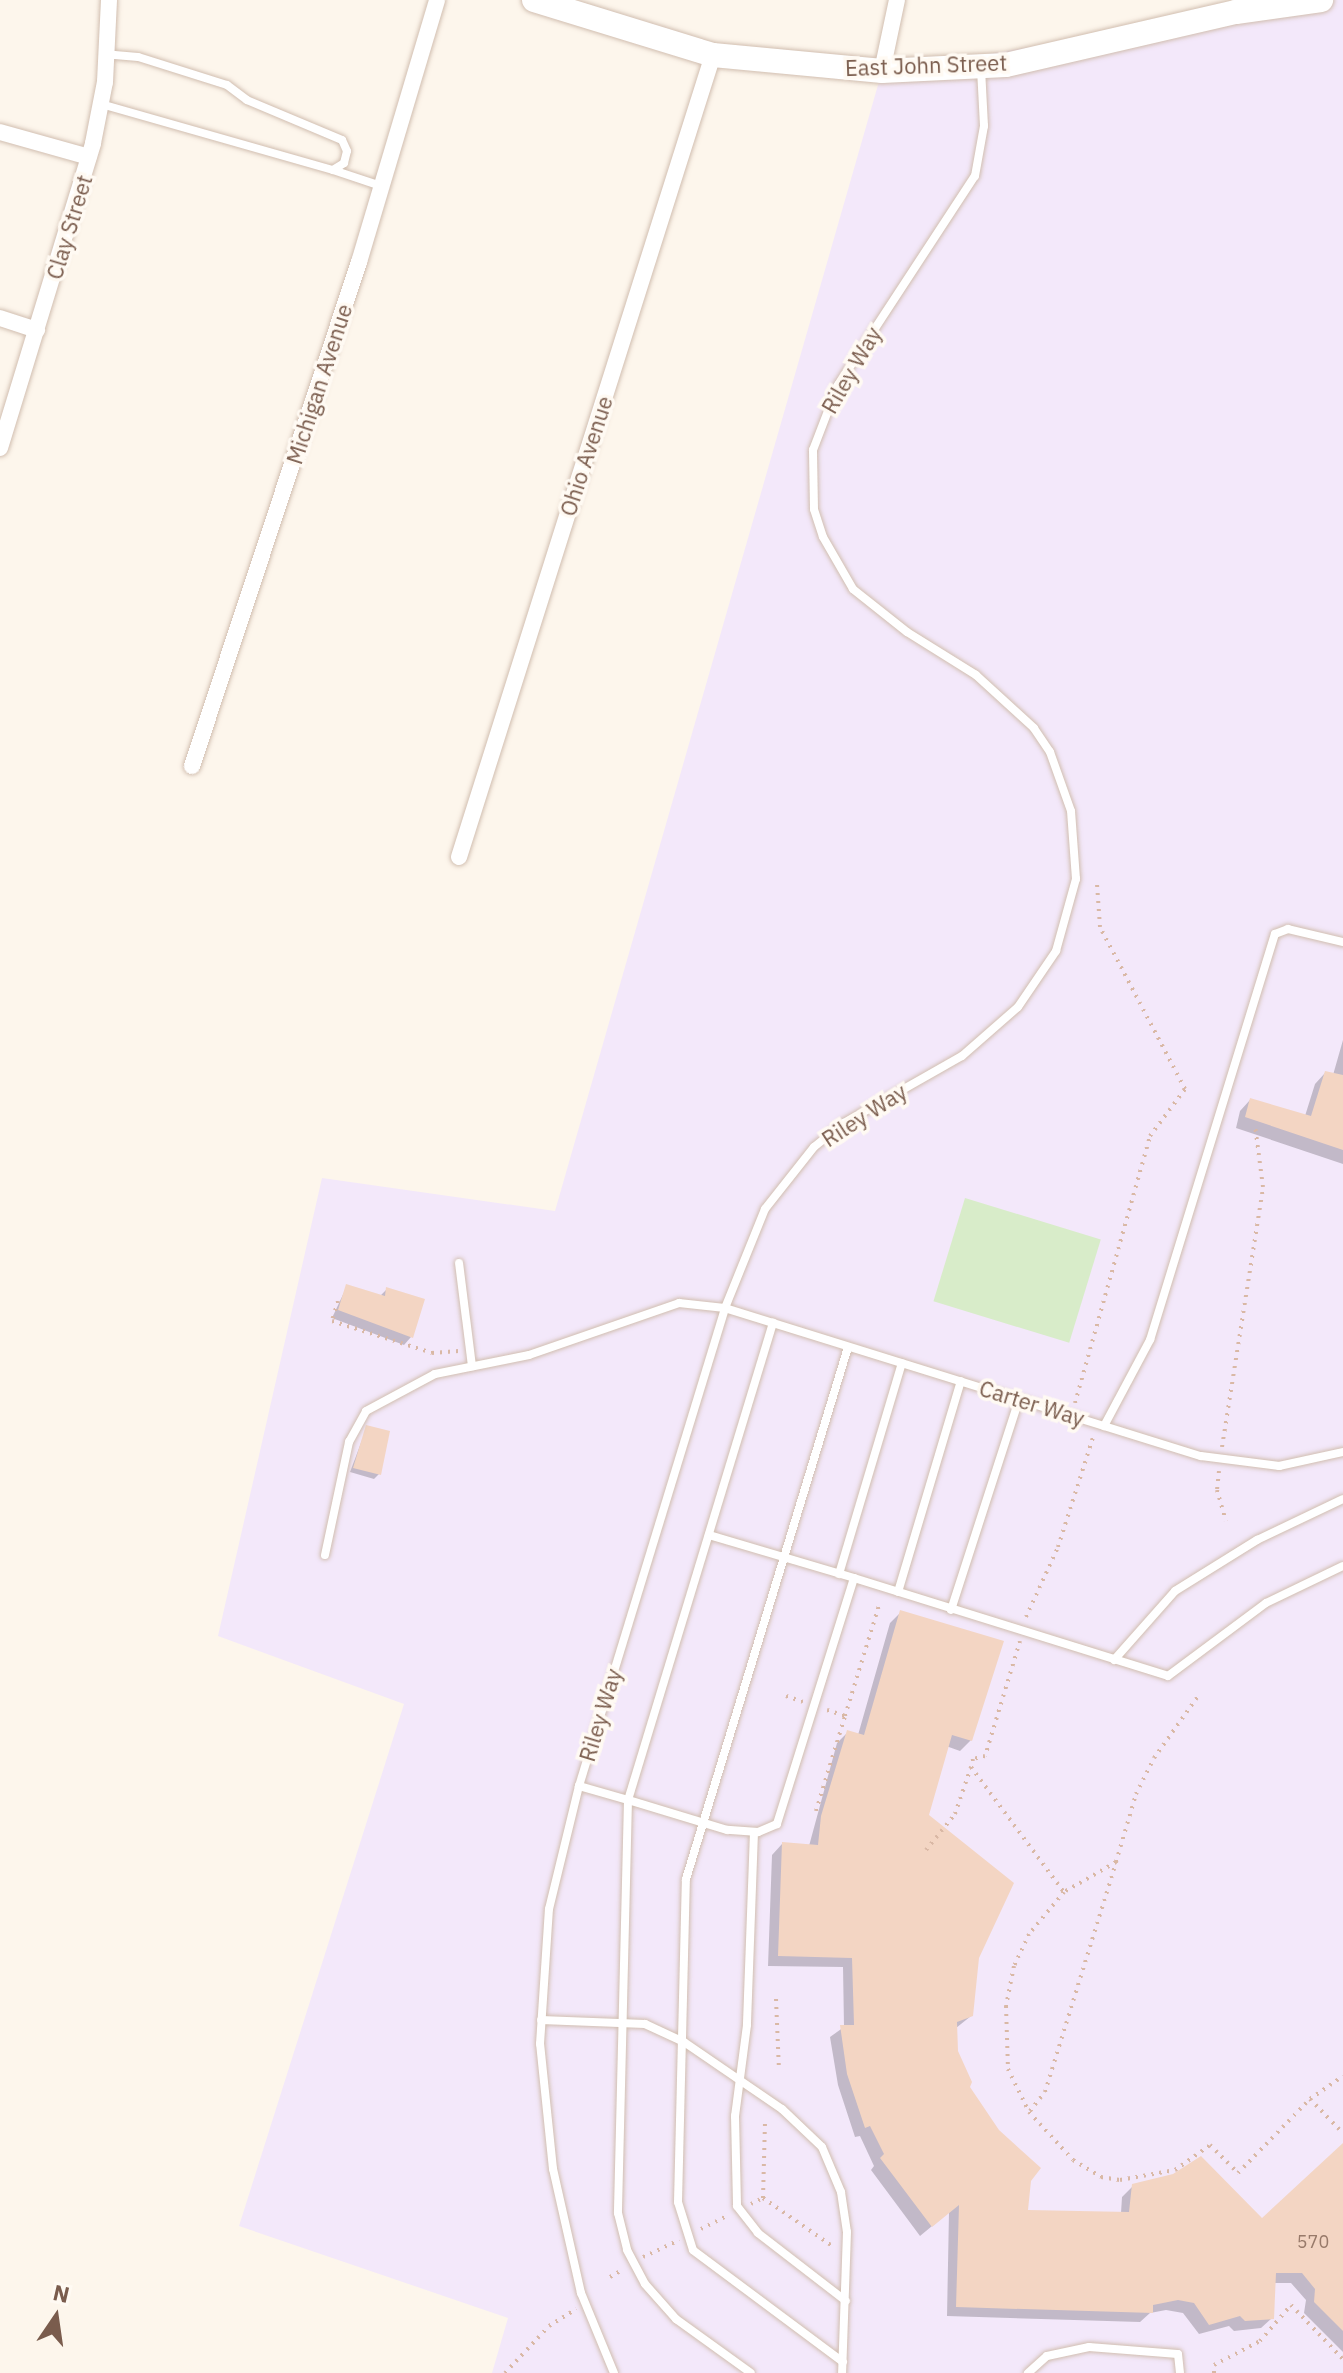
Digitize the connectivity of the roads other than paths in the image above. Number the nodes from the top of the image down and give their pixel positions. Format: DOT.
graph roads {
  1 [pos="109,0"];
  2 [pos="437,0"];
  3 [pos="534,0"];
  4 [pos="897,0"];
  5 [pos="1321,0"];
  6 [pos="579,7"];
  7 [pos="106,54"];
  8 [pos="713,55"];
  9 [pos="981,68"];
  10 [pos="882,71"];
  11 [pos="101,104"];
  12 [pos="0,132"];
  13 [pos="89,157"];
  14 [pos="333,170"];
  15 [pos="381,186"];
  16 [pos="0,318"];
  17 [pos="37,330"];
  18 [pos="0,448"];
  19 [pos="192,766"];
  20 [pos="459,857"];
  21 [pos="1343,942"];
  22 [pos="459,1263"];
  23 [pos="725,1308"];
  24 [pos="773,1323"];
  25 [pos="848,1347"];
  26 [pos="902,1363"];
  27 [pos="472,1366"];
  28 [pos="961,1381"];
  29 [pos="1019,1400"];
  30 [pos="1104,1426"];
  31 [pos="1343,1452"];
  32 [pos="1343,1499"];
  33 [pos="709,1535"];
  34 [pos="325,1555"];
  35 [pos="782,1557"];
  36 [pos="1343,1566"];
  37 [pos="839,1574"];
  38 [pos="854,1578"];
  39 [pos="898,1592"];
  40 [pos="951,1610"];
  41 [pos="1114,1660"];
  42 [pos="579,1786"];
  43 [pos="628,1800"];
  44 [pos="702,1823"];
  45 [pos="754,1832"];
  46 [pos="541,2020"];
  47 [pos="621,2022"];
  48 [pos="684,2042"];
  49 [pos="738,2081"];
  50 [pos="846,2301"];
  51 [pos="843,2362"];
  52 [pos="614,2373"];
  53 [pos="751,2373"];
  54 [pos="842,2373"];
  55 [pos="1028,2373"];
  56 [pos="1180,2373"];
  1 -- 7 [label="street, Clay Street"];
  2 -- 15 [label="street, Michigan Avenue"];
  3 -- 6 [label="street, East John Street"];
  4 -- 10 [label="street"];
  5 -- 9 [label="street, East John Street"];
  6 -- 8 [label="street, East John Street"];
  7 -- 11 [label="street, Clay Street"];
  7 -- 14 [label="lane"];
  8 -- 10 [label="street, East John Street"];
  8 -- 20 [label="street, Ohio Avenue"];
  9 -- 10 [label="street, East John Street"];
  9 -- 23 [label="lane, Riley Way"];
  11 -- 13 [label="street, Clay Street"];
  11 -- 14 [label="lane"];
  12 -- 13 [label="street"];
  13 -- 17 [label="street, Clay Street"];
  14 -- 15 [label="lane"];
  15 -- 19 [label="street, Michigan Avenue"];
  16 -- 17 [label="street"];
  17 -- 18 [label="street, Clay Street"];
  21 -- 30 [label="lane"];
  22 -- 27 [label="lane"];
  23 -- 24 [label="lane, Carter Way"];
  23 -- 27 [label="lane, Carter Way"];
  23 -- 42 [label="lane, Riley Way"];
  24 -- 25 [label="lane, Carter Way"];
  24 -- 33 [label="lane"];
  25 -- 26 [label="lane, Carter Way"];
  25 -- 35 [label="lane"];
  26 -- 28 [label="lane, Carter Way"];
  26 -- 37 [label="lane"];
  27 -- 34 [label="lane, Carter Way"];
  28 -- 29 [label="lane, Carter Way"];
  28 -- 39 [label="lane"];
  29 -- 30 [label="lane, Carter Way"];
  29 -- 40 [label="lane"];
  30 -- 31 [label="lane, Carter Way"];
  32 -- 41 [label="lane"];
  33 -- 35 [label="lane"];
  33 -- 43 [label="lane"];
  35 -- 37 [label="lane"];
  35 -- 44 [label="lane"];
  36 -- 41 [label="lane"];
  37 -- 38 [label="lane"];
  38 -- 39 [label="lane"];
  38 -- 45 [label="lane"];
  39 -- 40 [label="lane"];
  40 -- 41 [label="lane"];
  42 -- 43 [label="lane"];
  42 -- 46 [label="lane, Riley Way"];
  43 -- 44 [label="lane"];
  43 -- 47 [label="lane"];
  44 -- 45 [label="lane"];
  44 -- 48 [label="lane"];
  45 -- 49 [label="lane"];
  46 -- 47 [label="lane"];
  46 -- 52 [label="lane, Riley Way"];
  47 -- 48 [label="lane"];
  47 -- 53 [label="lane"];
  48 -- 49 [label="lane"];
  48 -- 51 [label="lane"];
  49 -- 50 [label="lane"];
  49 -- 50 [label="lane"];
  50 -- 51 [label="lane"];
  51 -- 54 [label="lane"];
  55 -- 56 [label="lane"];
}
